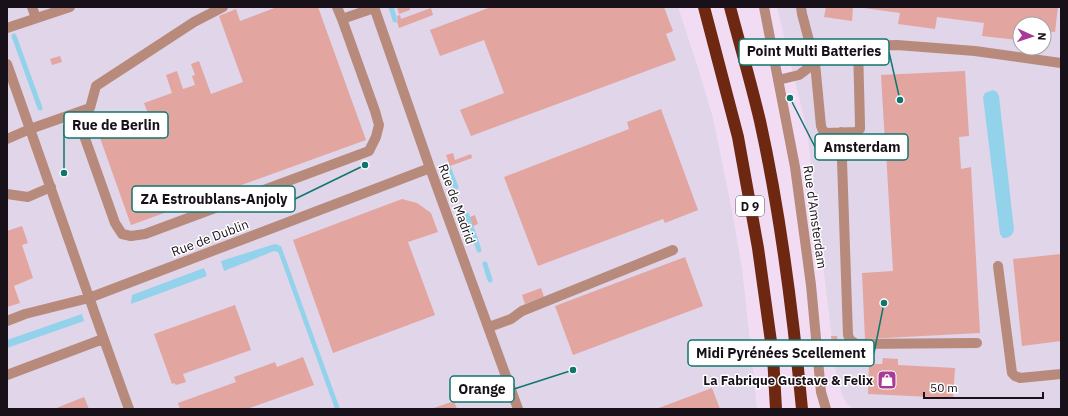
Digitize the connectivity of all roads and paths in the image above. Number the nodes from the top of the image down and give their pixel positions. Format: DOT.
graph roads {
  1 [pos="32,7"];
  2 [pos="70,7"];
  3 [pos="223,7"];
  4 [pos="337,7"];
  5 [pos="374,7"];
  6 [pos="704,7"];
  7 [pos="730,7"];
  8 [pos="764,7"];
  9 [pos="801,7"];
  10 [pos="36,18"];
  11 [pos="342,19"];
  12 [pos="7,28"];
  13 [pos="858,46"];
  14 [pos="815,63"];
  15 [pos="1061,63"];
  16 [pos="7,64"];
  17 [pos="778,80"];
  18 [pos="76,113"];
  19 [pos="30,129"];
  20 [pos="841,132"];
  21 [pos="7,139"];
  22 [pos="430,168"];
  23 [pos="51,187"];
  24 [pos="7,194"];
  25 [pos="673,250"];
  26 [pos="998,266"];
  27 [pos="88,298"];
  28 [pos="7,321"];
  29 [pos="489,327"];
  30 [pos="103,338"];
  31 [pos="978,343"];
  32 [pos="1061,374"];
  33 [pos="7,375"];
  34 [pos="129,409"];
  35 [pos="518,409"];
  36 [pos="776,409"];
  37 [pos="802,409"];
  38 [pos="826,409"];
  1 -- 10 [label="street"];
  2 -- 10 [label="street"];
  3 -- 18 [label="street"];
  4 -- 11 [label="street"];
  5 -- 11 [label="street"];
  5 -- 22 [label="street, Rue de Madrid"];
  6 -- 36 [label="highway, D 9"];
  7 -- 37 [label="highway, D 9"];
  8 -- 17 [label="street, Rue d'Amsterdam"];
  9 -- 14 [label="street"];
  10 -- 12 [label="street"];
  11 -- 18 [label="street"];
  13 -- 14 [label="street"];
  13 -- 15 [label="street"];
  13 -- 20 [label="street"];
  14 -- 17 [label="street"];
  14 -- 20 [label="street"];
  16 -- 19 [label="street"];
  17 -- 38 [label="street, Rue d'Amsterdam"];
  18 -- 19 [label="street"];
  19 -- 21 [label="street"];
  19 -- 23 [label="street"];
  20 -- 31 [label="street"];
  22 -- 27 [label="street, Rue de Dublin"];
  22 -- 29 [label="street, Rue de Madrid"];
  23 -- 24 [label="street"];
  23 -- 27 [label="street"];
  25 -- 29 [label="street"];
  26 -- 32 [label="street"];
  27 -- 28 [label="street, Rue de Dublin"];
  27 -- 30 [label="street"];
  29 -- 35 [label="street, Rue de Madrid"];
  30 -- 33 [label="street"];
  30 -- 34 [label="street"];
}
